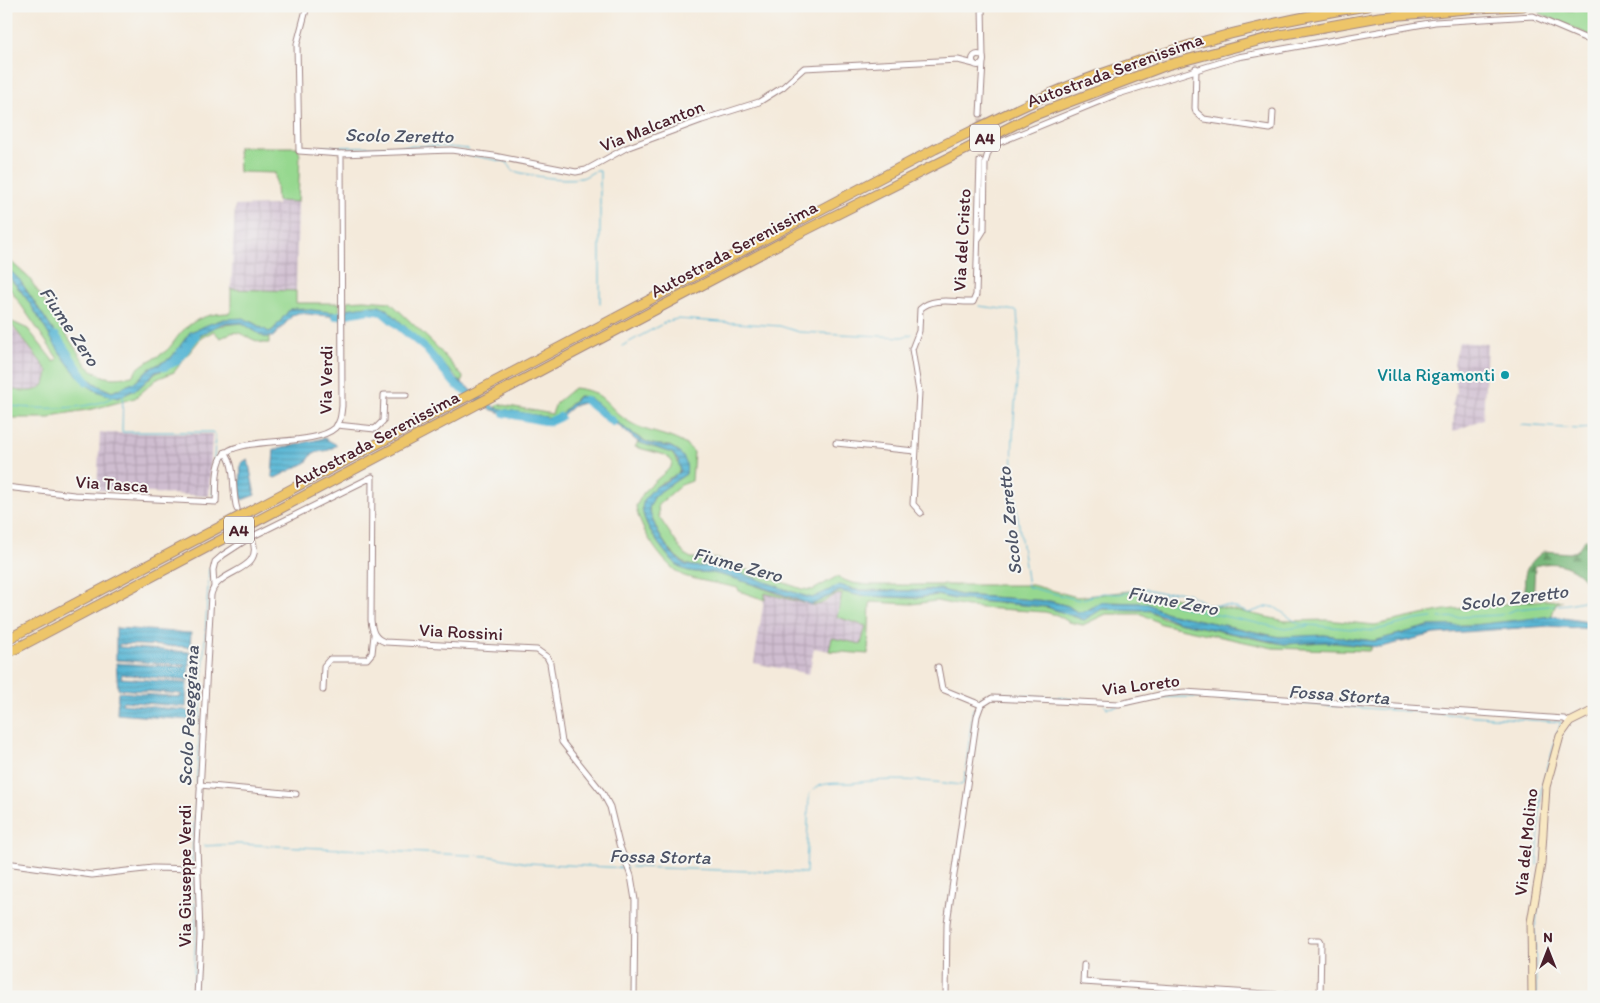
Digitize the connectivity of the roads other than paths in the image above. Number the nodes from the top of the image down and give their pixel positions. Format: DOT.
graph roads {
  1 [pos="307,6"];
  2 [pos="982,6"];
  3 [pos="1367,6"];
  4 [pos="1523,6"];
  5 [pos="1594,42"];
  6 [pos="982,48"];
  7 [pos="975,56"];
  8 [pos="983,60"];
  9 [pos="968,61"];
  10 [pos="975,64"];
  11 [pos="1196,68"];
  12 [pos="982,71"];
  13 [pos="1273,112"];
  14 [pos="980,114"];
  15 [pos="341,154"];
  16 [pos="980,161"];
  17 [pos="979,238"];
  18 [pos="406,396"];
  19 [pos="337,425"];
  20 [pos="836,443"];
  21 [pos="915,451"];
  22 [pos="226,452"];
  23 [pos="6,487"];
  24 [pos="238,508"];
  25 [pos="921,513"];
  26 [pos="252,539"];
  27 [pos="214,586"];
  28 [pos="374,635"];
  29 [pos="6,640"];
  30 [pos="6,654"];
  31 [pos="938,667"];
  32 [pos="323,690"];
  33 [pos="980,706"];
  34 [pos="1594,710"];
  35 [pos="1570,722"];
  36 [pos="200,785"];
  37 [pos="296,794"];
  38 [pos="6,863"];
  39 [pos="198,869"];
  40 [pos="1312,940"];
  41 [pos="1084,965"];
  42 [pos="197,997"];
  43 [pos="634,997"];
  44 [pos="946,997"];
  45 [pos="1314,997"];
  46 [pos="1320,997"];
  47 [pos="1532,997"];
  1 -- 15 [label="street, Via Malcanton"];
  2 -- 6 [label="street"];
  3 -- 29 [label="highway, Autostrada Serenissima / A4"];
  4 -- 30 [label="highway, Autostrada Serenissima / A4"];
  5 -- 11 [label="street"];
  6 -- 7 [label="street"];
  6 -- 8 [label="street"];
  7 -- 8 [label="street"];
  7 -- 9 [label="street"];
  7 -- 10 [label="street"];
  8 -- 10 [label="street"];
  8 -- 12 [label="street"];
  9 -- 10 [label="street, Via Malcanton"];
  9 -- 15 [label="street, Via Malcanton"];
  10 -- 12 [label="street"];
  11 -- 13 [label="street"];
  11 -- 17 [label="street"];
  12 -- 14 [label="street"];
  15 -- 19 [label="street, Via Verdi"];
  16 -- 17 [label="street, Via del Cristo"];
  17 -- 21 [label="street, Via del Cristo"];
  18 -- 19 [label="street"];
  19 -- 22 [label="street, Via Verdi"];
  20 -- 21 [label="street"];
  21 -- 25 [label="street, Via del Cristo"];
  22 -- 23 [label="street, Via Tasca"];
  22 -- 24 [label="street"];
  26 -- 27 [label="street"];
  27 -- 28 [label="street"];
  27 -- 36 [label="street, Via Giuseppe Verdi"];
  28 -- 32 [label="street"];
  28 -- 43 [label="street, Via Rossini"];
  31 -- 33 [label="street"];
  33 -- 35 [label="street, Via Loreto"];
  33 -- 44 [label="street"];
  34 -- 35 [label="street"];
  35 -- 47 [label="street, Via del Molino"];
  36 -- 37 [label="street"];
  36 -- 39 [label="street, Via Giuseppe Verdi"];
  38 -- 39 [label="street"];
  39 -- 42 [label="street, Via Giuseppe Verdi"];
  40 -- 46 [label="street"];
  41 -- 45 [label="street"];
}
